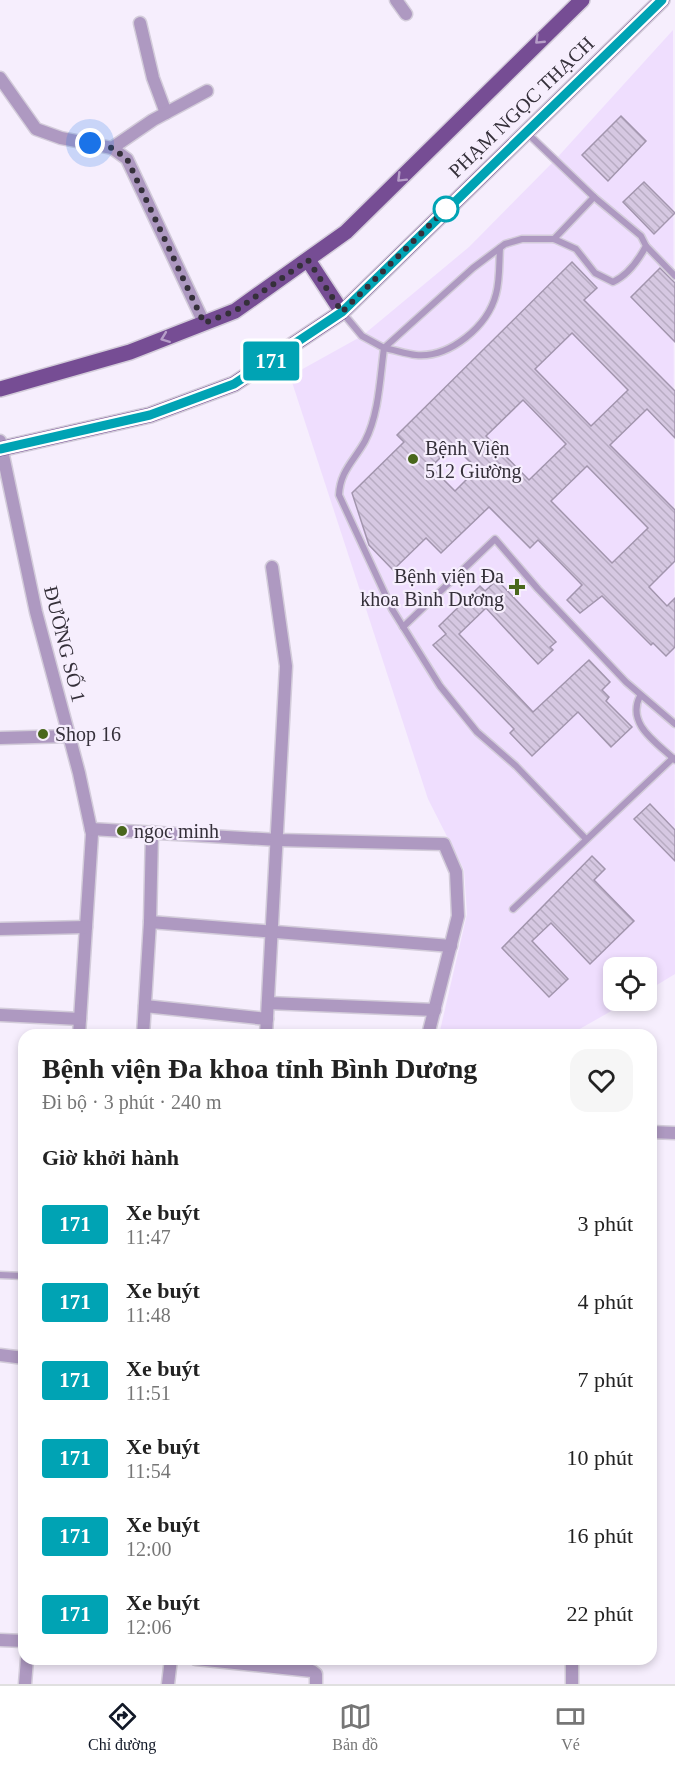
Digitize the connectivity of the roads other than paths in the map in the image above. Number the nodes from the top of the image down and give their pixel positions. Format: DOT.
graph roads {
  1 [pos="396,0"];
  2 [pos="582,0"];
  3 [pos="662,0"];
  4 [pos="406,14"];
  5 [pos="140,23"];
  6 [pos="0,78"];
  7 [pos="207,90"];
  8 [pos="166,113"];
  9 [pos="525,132"];
  10 [pos="112,148"];
  11 [pos="594,196"];
  12 [pos="554,239"];
  13 [pos="646,246"];
  14 [pos="500,248"];
  15 [pos="308,260"];
  16 [pos="675,276"];
  17 [pos="342,312"];
  18 [pos="204,323"];
  19 [pos="384,348"];
  20 [pos="0,389"];
  21 [pos="0,446"];
  22 [pos="272,567"];
  23 [pos="403,627"];
  24 [pos="640,696"];
  25 [pos="675,724"];
  26 [pos="69,736"];
  27 [pos="0,738"];
  28 [pos="674,760"];
  29 [pos="91,829"];
  30 [pos="152,832"];
  31 [pos="586,839"];
  32 [pos="278,840"];
  33 [pos="513,909"];
  34 [pos="150,922"];
  35 [pos="86,927"];
  36 [pos="0,929"];
  37 [pos="272,931"];
  38 [pos="451,946"];
  39 [pos="267,1003"];
  40 [pos="145,1006"];
  41 [pos="435,1010"];
  42 [pos="0,1015"];
  43 [pos="80,1019"];
  44 [pos="267,1019"];
  45 [pos="79,1029"];
  46 [pos="143,1029"];
  47 [pos="266,1029"];
  48 [pos="430,1029"];
  49 [pos="657,1132"];
  50 [pos="675,1133"];
  51 [pos="0,1275"];
  52 [pos="18,1276"];
  53 [pos="0,1355"];
  54 [pos="18,1357"];
  55 [pos="0,1640"];
  56 [pos="18,1641"];
  57 [pos="27,1665"];
  58 [pos="170,1665"];
  59 [pos="268,1665"];
  60 [pos="572,1665"];
  61 [pos="25,1684"];
  62 [pos="168,1684"];
  63 [pos="316,1684"];
  64 [pos="572,1684"];
  1 -- 4 [label="street"];
  2 -- 15 [label="main road, PHẠM NGỌC THẠCH, one-way"];
  3 -- 9 [label="main road, PHẠM NGỌC THẠCH"];
  5 -- 8 [label="street"];
  6 -- 10 [label="street"];
  7 -- 8 [label="street"];
  8 -- 10 [label="street"];
  9 -- 11 [label="lane"];
  9 -- 17 [label="main road, PHẠM NGỌC THẠCH"];
  10 -- 18 [label="street"];
  11 -- 12 [label="lane"];
  11 -- 13 [label="lane"];
  12 -- 13 [label="lane"];
  12 -- 14 [label="lane"];
  13 -- 16 [label="lane"];
  14 -- 19 [label="lane"];
  14 -- 19 [label="lane"];
  15 -- 17 [label="main road"];
  15 -- 18 [label="main road, PHẠM NGỌC THẠCH"];
  17 -- 19 [label="lane"];
  17 -- 21 [label="main road, PHẠM NGỌC THẠCH"];
  18 -- 20 [label="main road, PHẠM NGỌC THẠCH, one-way"];
  19 -- 23 [label="lane"];
  21 -- 26 [label="street, ĐƯỜNG SỐ 1"];
  22 -- 32 [label="street"];
  23 -- 24 [label="lane"];
  23 -- 31 [label="lane"];
  24 -- 25 [label="lane"];
  24 -- 28 [label="lane"];
  26 -- 27 [label="street"];
  26 -- 29 [label="street, ĐƯỜNG SỐ 1"];
  28 -- 31 [label="lane"];
  29 -- 30 [label="street"];
  29 -- 35 [label="street, ĐƯỜNG SỐ 1"];
  30 -- 32 [label="street"];
  30 -- 34 [label="street"];
  31 -- 33 [label="lane"];
  32 -- 37 [label="street"];
  32 -- 38 [label="street"];
  34 -- 37 [label="street"];
  34 -- 40 [label="street"];
  35 -- 36 [label="street"];
  35 -- 43 [label="street, ĐƯỜNG SỐ 1"];
  37 -- 38 [label="street"];
  37 -- 39 [label="street"];
  38 -- 41 [label="street"];
  39 -- 41 [label="street"];
  39 -- 44 [label="street"];
  40 -- 44 [label="street"];
  40 -- 46 [label="street"];
  41 -- 48 [label="street"];
  42 -- 43 [label="street"];
  43 -- 45 [label="street, ĐƯỜNG SỐ 1"];
  44 -- 47 [label="street"];
  49 -- 50 [label="street"];
  51 -- 52 [label="lane"];
  53 -- 54 [label="street"];
  55 -- 56 [label="street"];
  57 -- 61 [label="street"];
  58 -- 62 [label="street"];
  59 -- 63 [label="street"];
  60 -- 64 [label="street"];
}
